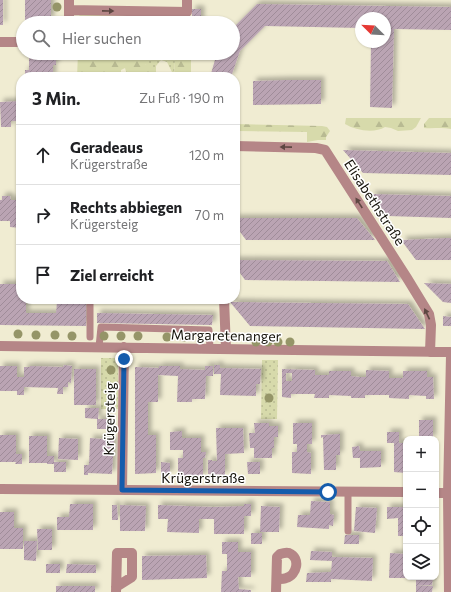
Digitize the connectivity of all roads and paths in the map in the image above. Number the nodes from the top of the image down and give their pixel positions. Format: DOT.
graph roads {
  1 [pos="187,0"];
  2 [pos="69,5"];
  3 [pos="69,16"];
  4 [pos="0,42"];
  5 [pos="16,42"];
  6 [pos="240,146"];
  7 [pos="90,304"];
  8 [pos="224,304"];
  9 [pos="90,337"];
  10 [pos="0,346"];
  11 [pos="99,347"];
  12 [pos="124,347"];
  13 [pos="210,349"];
  14 [pos="226,349"];
  15 [pos="430,352"];
  16 [pos="451,354"];
  17 [pos="0,489"];
  18 [pos="122,490"];
  19 [pos="348,492"];
  20 [pos="403,492"];
  21 [pos="439,493"];
  22 [pos="450,493"];
  23 [pos="348,531"];
  24 [pos="277,579"];
  25 [pos="276,592"];
  26 [pos="449,592"];
  2 -- 1 [label="street, one-way"];
  2 -- 3 [label="street"];
  4 -- 5 [label="street"];
  15 -- 6 [label="street, Elisabethstraße, one-way"];
  7 -- 9 [label="lane"];
  8 -- 14 [label="street"];
  10 -- 11 [label="street, Margaretenanger"];
  11 -- 12 [label="street, Margaretenanger"];
  11 -- 13 [label="lane"];
  12 -- 13 [label="street, Margaretenanger"];
  12 -- 18 [label="street, Krügersteig"];
  13 -- 14 [label="street, Margaretenanger"];
  14 -- 15 [label="street, Margaretenanger"];
  15 -- 16 [label="street, Margaretenanger"];
  16 -- 22 [label="street"];
  17 -- 18 [label="street, Krügerstraße"];
  18 -- 19 [label="street, Krügerstraße"];
  19 -- 20 [label="street, Krügerstraße"];
  19 -- 23 [label="lane"];
  21 -- 22 [label="street"];
  22 -- 26 [label="street"];
  24 -- 25 [label="street"];
}
